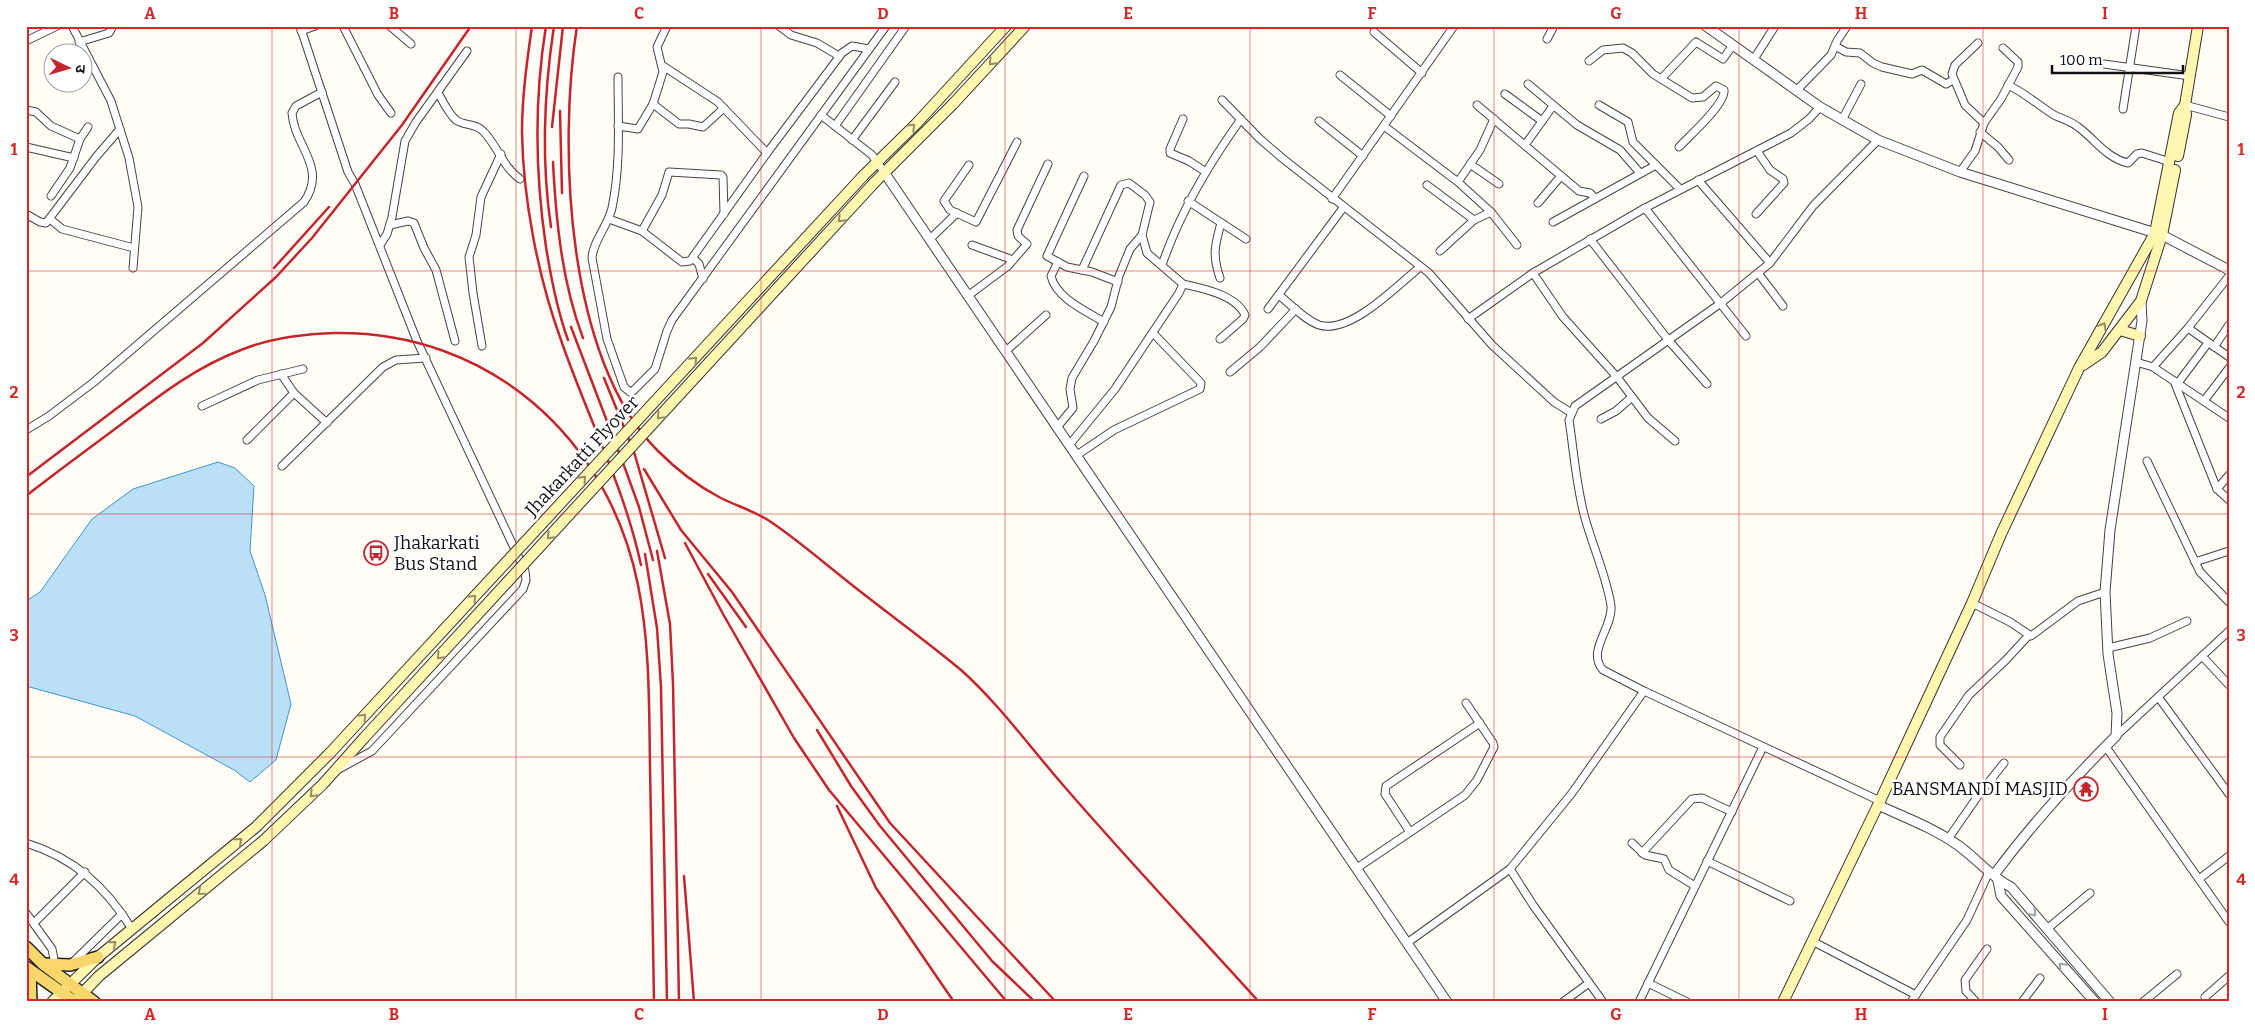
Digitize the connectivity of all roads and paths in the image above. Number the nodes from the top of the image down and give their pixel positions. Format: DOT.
graph roads {
  1 [pos="57,26"];
  2 [pos="72,26"];
  3 [pos="113,26"];
  4 [pos="315,26"];
  5 [pos="343,26"];
  6 [pos="667,26"];
  7 [pos="779,26"];
  8 [pos="886,26"];
  9 [pos="906,26"];
  10 [pos="1006,26"];
  11 [pos="1025,26"];
  12 [pos="1454,26"];
  13 [pos="1554,26"];
  14 [pos="1706,26"];
  15 [pos="1775,26"];
  16 [pos="1847,26"];
  17 [pos="2136,26"];
  18 [pos="2198,26"];
  19 [pos="393,27"];
  20 [pos="301,28"];
  21 [pos="880,30"];
  22 [pos="1374,32"];
  23 [pos="1547,39"];
  24 [pos="26,41"];
  25 [pos="79,42"];
  26 [pos="1978,43"];
  27 [pos="411,44"];
  28 [pos="1733,44"];
  29 [pos="1835,46"];
  30 [pos="868,48"];
  31 [pos="2003,48"];
  32 [pos="467,51"];
  33 [pos="839,56"];
  34 [pos="1754,59"];
  35 [pos="1589,61"];
  36 [pos="2104,64"];
  37 [pos="92,66"];
  38 [pos="663,66"];
  39 [pos="2129,67"];
  40 [pos="1422,73"];
  41 [pos="1340,75"];
  42 [pos="2190,76"];
  43 [pos="618,77"];
  44 [pos="1661,79"];
  45 [pos="1953,80"];
  46 [pos="895,82"];
  47 [pos="1528,84"];
  48 [pos="1861,84"];
  49 [pos="2008,85"];
  50 [pos="1797,90"];
  51 [pos="322,92"];
  52 [pos="438,93"];
  53 [pos="1505,94"];
  54 [pos="1222,100"];
  55 [pos="652,104"];
  56 [pos="1477,105"];
  57 [pos="1599,105"];
  58 [pos="2185,105"];
  59 [pos="1553,106"];
  60 [pos="1820,107"];
  61 [pos="724,108"];
  62 [pos="2123,109"];
  63 [pos="26,110"];
  64 [pos="391,113"];
  65 [pos="821,115"];
  66 [pos="1391,116"];
  67 [pos="2229,117"];
  68 [pos="1183,118"];
  69 [pos="1494,119"];
  70 [pos="1240,120"];
  71 [pos="1842,120"];
  72 [pos="1319,121"];
  73 [pos="1542,121"];
  74 [pos="1984,123"];
  75 [pos="618,126"];
  76 [pos="834,126"];
  77 [pos="1384,126"];
  78 [pos="88,127"];
  79 [pos="120,129"];
  80 [pos="1980,132"];
  81 [pos="80,139"];
  82 [pos="852,140"];
  83 [pos="1878,140"];
  84 [pos="1017,142"];
  85 [pos="1525,145"];
  86 [pos="1679,147"];
  87 [pos="26,148"];
  88 [pos="1757,151"];
  89 [pos="767,153"];
  90 [pos="501,154"];
  91 [pos="1363,156"];
  92 [pos="74,158"];
  93 [pos="2008,160"];
  94 [pos="877,161"];
  95 [pos="2170,162"];
  96 [pos="1048,164"];
  97 [pos="1470,164"];
  98 [pos="1656,164"];
  99 [pos="969,165"];
  100 [pos="884,172"];
  101 [pos="1206,172"];
  102 [pos="1960,172"];
  103 [pos="1640,173"];
  104 [pos="1084,176"];
  105 [pos="1561,176"];
  106 [pos="520,179"];
  107 [pos="1698,180"];
  108 [pos="1458,182"];
  109 [pos="1499,184"];
  110 [pos="1427,185"];
  111 [pos="1680,189"];
  112 [pos="51,196"];
  113 [pos="1595,198"];
  114 [pos="1332,199"];
  115 [pos="1188,201"];
  116 [pos="1538,203"];
  117 [pos="1343,208"];
  118 [pos="1645,208"];
  119 [pos="1491,212"];
  120 [pos="957,213"];
  121 [pos="26,214"];
  122 [pos="724,214"];
  123 [pos="1756,214"];
  124 [pos="609,219"];
  125 [pos="50,220"];
  126 [pos="1474,220"];
  127 [pos="1553,222"];
  128 [pos="1221,223"];
  129 [pos="390,225"];
  130 [pos="642,231"];
  131 [pos="2159,234"];
  132 [pos="1142,235"];
  133 [pos="931,238"];
  134 [pos="1246,239"];
  135 [pos="1590,239"];
  136 [pos="1517,244"];
  137 [pos="380,245"];
  138 [pos="972,246"];
  139 [pos="134,248"];
  140 [pos="1440,251"];
  141 [pos="693,258"];
  142 [pos="1013,260"];
  143 [pos="2141,261"];
  144 [pos="1058,262"];
  145 [pos="1770,263"];
  146 [pos="1162,265"];
  147 [pos="2152,266"];
  148 [pos="1420,267"];
  149 [pos="133,268"];
  150 [pos="1082,270"];
  151 [pos="2229,270"];
  152 [pos="1533,273"];
  153 [pos="1758,273"];
  154 [pos="2229,276"];
  155 [pos="1220,278"];
  156 [pos="703,279"];
  157 [pos="1118,282"];
  158 [pos="1183,284"];
  159 [pos="969,294"];
  160 [pos="1279,295"];
  161 [pos="2141,301"];
  162 [pos="1721,302"];
  163 [pos="1783,306"];
  164 [pos="2114,307"];
  165 [pos="1268,309"];
  166 [pos="1296,309"];
  167 [pos="1046,315"];
  168 [pos="2130,316"];
  169 [pos="1468,320"];
  170 [pos="1104,322"];
  171 [pos="2229,325"];
  172 [pos="2188,328"];
  173 [pos="2120,330"];
  174 [pos="1153,333"];
  175 [pos="1746,336"];
  176 [pos="2140,336"];
  177 [pos="1220,338"];
  178 [pos="455,341"];
  179 [pos="1668,341"];
  180 [pos="2211,345"];
  181 [pos="482,346"];
  182 [pos="1007,350"];
  183 [pos="2229,357"];
  184 [pos="426,358"];
  185 [pos="2136,362"];
  186 [pos="2153,367"];
  187 [pos="2079,368"];
  188 [pos="2229,368"];
  189 [pos="303,369"];
  190 [pos="1230,372"];
  191 [pos="281,374"];
  192 [pos="1617,377"];
  193 [pos="2176,382"];
  194 [pos="1707,384"];
  195 [pos="294,393"];
  196 [pos="1632,397"];
  197 [pos="2204,401"];
  198 [pos="202,406"];
  199 [pos="1570,412"];
  200 [pos="2229,418"];
  201 [pos="1602,420"];
  202 [pos="327,423"];
  203 [pos="1058,426"];
  204 [pos="26,430"];
  205 [pos="246,440"];
  206 [pos="1675,441"];
  207 [pos="1070,444"];
  208 [pos="1077,455"];
  209 [pos="2147,461"];
  210 [pos="282,466"];
  211 [pos="2229,475"];
  212 [pos="2217,489"];
  213 [pos="2229,500"];
  214 [pos="2229,551"];
  215 [pos="2195,562"];
  216 [pos="2105,592"];
  217 [pos="2229,602"];
  218 [pos="1972,603"];
  219 [pos="2187,621"];
  220 [pos="2229,631"];
  221 [pos="2029,635"];
  222 [pos="2108,648"];
  223 [pos="2202,656"];
  224 [pos="2229,685"];
  225 [pos="1644,691"];
  226 [pos="2159,698"];
  227 [pos="1466,703"];
  228 [pos="1480,723"];
  229 [pos="2116,736"];
  230 [pos="1763,747"];
  231 [pos="2106,747"];
  232 [pos="2004,763"];
  233 [pos="1960,765"];
  234 [pos="335,772"];
  235 [pos="2229,794"];
  236 [pos="1880,803"];
  237 [pos="1732,812"];
  238 [pos="1410,832"];
  239 [pos="1948,839"];
  240 [pos="26,843"];
  241 [pos="1632,843"];
  242 [pos="1642,853"];
  243 [pos="2229,856"];
  244 [pos="1707,861"];
  245 [pos="1357,868"];
  246 [pos="1510,869"];
  247 [pos="85,872"];
  248 [pos="1994,876"];
  249 [pos="2199,879"];
  250 [pos="1695,886"];
  251 [pos="2090,893"];
  252 [pos="1790,901"];
  253 [pos="26,913"];
  254 [pos="122,914"];
  255 [pos="2229,922"];
  256 [pos="34,923"];
  257 [pos="132,929"];
  258 [pos="2047,929"];
  259 [pos="1812,941"];
  260 [pos="1408,943"];
  261 [pos="26,948"];
  262 [pos="1986,949"];
  263 [pos="98,957"];
  264 [pos="43,964"];
  265 [pos="55,965"];
  266 [pos="70,965"];
  267 [pos="28,968"];
  268 [pos="2177,974"];
  269 [pos="2229,976"];
  270 [pos="2040,978"];
  271 [pos="1589,983"];
  272 [pos="1648,983"];
  273 [pos="67,988"];
  274 [pos="83,993"];
  275 [pos="1916,995"];
  276 [pos="2205,997"];
  277 [pos="2108,1001"];
  278 [pos="32,1002"];
  279 [pos="52,1002"];
  280 [pos="75,1002"];
  281 [pos="94,1002"];
  282 [pos="1447,1002"];
  283 [pos="1563,1002"];
  284 [pos="1603,1002"];
  285 [pos="1639,1002"];
  286 [pos="1687,1002"];
  287 [pos="1783,1002"];
  288 [pos="1912,1002"];
  289 [pos="1976,1002"];
  290 [pos="2022,1002"];
  291 [pos="2095,1002"];
  292 [pos="2144,1002"];
  1 -- 24 [label="street"];
  2 -- 25 [label="street"];
  3 -- 25 [label="street"];
  4 -- 20 [label="street"];
  5 -- 64 [label="street"];
  6 -- 38 [label="street"];
  7 -- 33 [label="street"];
  8 -- 21 [label="street"];
  9 -- 76 [label="street"];
  94 -- 10 [label="main road, Jhakarkatti Flyover, one-way"];
  11 -- 100 [label="main road, Jhakarkatti Flyover, one-way"];
  12 -- 40 [label="street"];
  13 -- 23 [label="street"];
  14 -- 28 [label="street"];
  15 -- 34 [label="street"];
  16 -- 29 [label="street"];
  17 -- 39 [label="street"];
  18 -- 42 [label="main road"];
  19 -- 27 [label="street"];
  20 -- 51 [label="street"];
  21 -- 30 [label="street"];
  22 -- 40 [label="street"];
  26 -- 45 [label="street"];
  28 -- 34 [label="street"];
  28 -- 44 [label="street"];
  29 -- 45 [label="street"];
  29 -- 50 [label="street"];
  30 -- 33 [label="street"];
  30 -- 65 [label="street"];
  31 -- 49 [label="street"];
  32 -- 52 [label="street"];
  33 -- 89 [label="street"];
  34 -- 50 [label="street"];
  35 -- 44 [label="street"];
  36 -- 39 [label="street"];
  37 -- 79 [label="street"];
  38 -- 55 [label="street"];
  38 -- 61 [label="street"];
  39 -- 42 [label="street"];
  39 -- 62 [label="street"];
  40 -- 66 [label="street"];
  41 -- 66 [label="street"];
  42 -- 58 [label="main road"];
  43 -- 75 [label="street"];
  44 -- 86 [label="street"];
  45 -- 74 [label="street"];
  46 -- 82 [label="street"];
  47 -- 59 [label="street"];
  48 -- 71 [label="street"];
  49 -- 74 [label="street"];
  49 -- 95 [label="street"];
  50 -- 60 [label="street"];
  51 -- 137 [label="street"];
  51 -- 204 [label="street"];
  52 -- 90 [label="street"];
  52 -- 129 [label="street"];
  53 -- 73 [label="street"];
  54 -- 70 [label="street"];
  55 -- 61 [label="street"];
  55 -- 75 [label="street"];
  56 -- 69 [label="street"];
  57 -- 98 [label="street"];
  58 -- 67 [label="street"];
  58 -- 95 [label="main road"];
  58 -- 131 [label="main road"];
  59 -- 73 [label="street"];
  59 -- 103 [label="street"];
  60 -- 71 [label="street"];
  60 -- 88 [label="street"];
  61 -- 89 [label="street"];
  63 -- 81 [label="street"];
  65 -- 76 [label="street"];
  65 -- 156 [label="street"];
  66 -- 77 [label="street"];
  68 -- 101 [label="street"];
  69 -- 85 [label="street"];
  69 -- 97 [label="street"];
  70 -- 101 [label="street"];
  70 -- 114 [label="street"];
  71 -- 83 [label="street"];
  72 -- 91 [label="street"];
  73 -- 85 [label="street"];
  74 -- 80 [label="street"];
  75 -- 124 [label="street"];
  76 -- 82 [label="street"];
  77 -- 91 [label="street"];
  77 -- 108 [label="street"];
  78 -- 81 [label="street"];
  79 -- 125 [label="street"];
  79 -- 139 [label="street"];
  80 -- 93 [label="street"];
  80 -- 102 [label="street"];
  81 -- 92 [label="street"];
  82 -- 94 [label="street"];
  83 -- 102 [label="street"];
  83 -- 145 [label="street"];
  84 -- 120 [label="street"];
  85 -- 105 [label="street"];
  87 -- 92 [label="street"];
  88 -- 107 [label="street"];
  88 -- 123 [label="street"];
  89 -- 122 [label="street"];
  90 -- 106 [label="street"];
  90 -- 181 [label="street"];
  91 -- 114 [label="street"];
  92 -- 112 [label="street"];
  94 -- 100 [label="street"];
  257 -- 94 [label="main road, Jhakarkatti Flyover, one-way, bridge"];
  95 -- 131 [label="main road"];
  96 -- 142 [label="street"];
  97 -- 108 [label="street"];
  97 -- 109 [label="street"];
  98 -- 103 [label="street"];
  98 -- 111 [label="street"];
  99 -- 120 [label="street"];
  100 -- 133 [label="street"];
  100 -- 234 [label="main road, Jhakarkatti Flyover, one-way, bridge"];
  101 -- 115 [label="street"];
  102 -- 131 [label="street"];
  103 -- 113 [label="street"];
  104 -- 144 [label="street"];
  105 -- 113 [label="street"];
  105 -- 116 [label="street"];
  107 -- 111 [label="street"];
  107 -- 145 [label="street"];
  108 -- 119 [label="street"];
  110 -- 126 [label="street"];
  111 -- 118 [label="street"];
  113 -- 127 [label="street"];
  114 -- 117 [label="street"];
  115 -- 128 [label="street"];
  115 -- 146 [label="street"];
  117 -- 148 [label="street"];
  117 -- 160 [label="street"];
  118 -- 135 [label="street"];
  118 -- 162 [label="street"];
  119 -- 126 [label="street"];
  119 -- 136 [label="street"];
  120 -- 133 [label="street"];
  121 -- 125 [label="street"];
  122 -- 130 [label="street"];
  122 -- 141 [label="street"];
  124 -- 130 [label="street"];
  124 -- 156 [label="street"];
  125 -- 139 [label="street"];
  126 -- 140 [label="street"];
  128 -- 134 [label="street"];
  128 -- 155 [label="street"];
  129 -- 137 [label="street"];
  129 -- 178 [label="street"];
  130 -- 141 [label="street"];
  131 -- 143 [label="main road"];
  131 -- 147 [label="main road"];
  131 -- 151 [label="street"];
  132 -- 146 [label="street"];
  132 -- 150 [label="street"];
  132 -- 157 [label="street"];
  133 -- 159 [label="street"];
  135 -- 152 [label="street"];
  135 -- 179 [label="street"];
  137 -- 184 [label="street"];
  138 -- 142 [label="street"];
  139 -- 149 [label="street"];
  141 -- 156 [label="street"];
  142 -- 159 [label="street"];
  143 -- 147 [label="main road"];
  143 -- 164 [label="main road"];
  144 -- 150 [label="street"];
  144 -- 170 [label="street"];
  145 -- 153 [label="street"];
  146 -- 158 [label="street"];
  147 -- 161 [label="main road"];
  148 -- 166 [label="street"];
  148 -- 169 [label="street"];
  150 -- 157 [label="street"];
  152 -- 169 [label="street"];
  152 -- 192 [label="street"];
  153 -- 162 [label="street"];
  153 -- 163 [label="street"];
  154 -- 172 [label="street"];
  157 -- 170 [label="street"];
  158 -- 174 [label="street"];
  158 -- 177 [label="street"];
  159 -- 182 [label="street"];
  160 -- 165 [label="street"];
  160 -- 166 [label="street"];
  161 -- 168 [label="main road"];
  161 -- 176 [label="street"];
  162 -- 175 [label="street"];
  162 -- 179 [label="street"];
  164 -- 168 [label="main road"];
  187 -- 164 [label="main road, one-way"];
  166 -- 190 [label="street"];
  167 -- 182 [label="street"];
  168 -- 173 [label="main road"];
  169 -- 199 [label="street"];
  170 -- 203 [label="street"];
  171 -- 180 [label="street"];
  172 -- 180 [label="street"];
  172 -- 186 [label="street"];
  173 -- 176 [label="main road"];
  173 -- 187 [label="main road"];
  174 -- 207 [label="street"];
  174 -- 208 [label="street"];
  176 -- 185 [label="street"];
  179 -- 192 [label="street"];
  179 -- 194 [label="street"];
  180 -- 183 [label="street"];
  180 -- 193 [label="street"];
  182 -- 203 [label="street"];
  184 -- 202 [label="street"];
  184 -- 234 [label="street"];
  185 -- 186 [label="street"];
  185 -- 216 [label="street"];
  186 -- 193 [label="street"];
  187 -- 218 [label="main road"];
  188 -- 197 [label="street"];
  189 -- 191 [label="street"];
  191 -- 195 [label="street"];
  191 -- 198 [label="street"];
  192 -- 196 [label="street"];
  192 -- 199 [label="street"];
  193 -- 197 [label="street"];
  193 -- 212 [label="street"];
  195 -- 202 [label="street"];
  195 -- 205 [label="street"];
  196 -- 201 [label="street"];
  196 -- 206 [label="street"];
  197 -- 200 [label="street"];
  199 -- 225 [label="street"];
  202 -- 210 [label="street"];
  203 -- 207 [label="street"];
  207 -- 208 [label="street"];
  208 -- 245 [label="street"];
  209 -- 215 [label="street"];
  211 -- 212 [label="street"];
  212 -- 213 [label="street"];
  214 -- 215 [label="street"];
  215 -- 217 [label="street"];
  216 -- 221 [label="street"];
  216 -- 222 [label="street"];
  218 -- 221 [label="street"];
  218 -- 236 [label="main road"];
  219 -- 222 [label="street"];
  220 -- 223 [label="street"];
  221 -- 233 [label="street"];
  222 -- 229 [label="street"];
  223 -- 224 [label="street"];
  223 -- 226 [label="street"];
  225 -- 230 [label="street"];
  225 -- 246 [label="street"];
  226 -- 229 [label="street"];
  226 -- 235 [label="street"];
  227 -- 228 [label="street"];
  228 -- 238 [label="street"];
  228 -- 238 [label="street"];
  229 -- 231 [label="street"];
  230 -- 236 [label="street"];
  230 -- 237 [label="street"];
  231 -- 248 [label="street"];
  231 -- 249 [label="street"];
  232 -- 239 [label="street"];
  234 -- 274 [label="main road, Jhakarkatti Flyover, one-way"];
  236 -- 239 [label="street"];
  236 -- 259 [label="main road"];
  237 -- 242 [label="street"];
  237 -- 244 [label="street"];
  238 -- 245 [label="street"];
  239 -- 248 [label="street"];
  240 -- 247 [label="street"];
  241 -- 242 [label="street"];
  242 -- 250 [label="street"];
  243 -- 249 [label="street"];
  244 -- 250 [label="street"];
  244 -- 252 [label="street"];
  245 -- 260 [label="street"];
  246 -- 260 [label="street"];
  246 -- 271 [label="street"];
  247 -- 254 [label="street"];
  247 -- 256 [label="street"];
  248 -- 258 [label="street, one-way"];
  248 -- 275 [label="street"];
  291 -- 248 [label="street, one-way"];
  249 -- 255 [label="street"];
  250 -- 272 [label="street"];
  251 -- 258 [label="street"];
  253 -- 256 [label="street"];
  254 -- 257 [label="street"];
  254 -- 266 [label="street"];
  256 -- 265 [label="street"];
  263 -- 257 [label="main road, Jhakarkatti Flyover, one-way"];
  258 -- 277 [label="street"];
  259 -- 275 [label="street"];
  259 -- 287 [label="main road"];
  260 -- 282 [label="street"];
  261 -- 264 [label="main road"];
  262 -- 289 [label="street"];
  263 -- 266 [label="main road"];
  263 -- 273 [label="main road, Jhakarkatti Flyover"];
  264 -- 265 [label="main road"];
  264 -- 273 [label="main road"];
  265 -- 266 [label="main road"];
  267 -- 273 [label="main road"];
  267 -- 278 [label="main road"];
  268 -- 292 [label="street"];
  269 -- 276 [label="street"];
  270 -- 290 [label="street"];
  271 -- 283 [label="street"];
  271 -- 284 [label="street"];
  272 -- 285 [label="street"];
  272 -- 286 [label="street"];
  273 -- 274 [label="main road"];
  273 -- 279 [label="main road, Jhakarkatti Flyover"];
  273 -- 280 [label="main road"];
  274 -- 280 [label="main road, Jhakarkatti Flyover"];
  274 -- 281 [label="main road"];
  275 -- 288 [label="street"];
}
